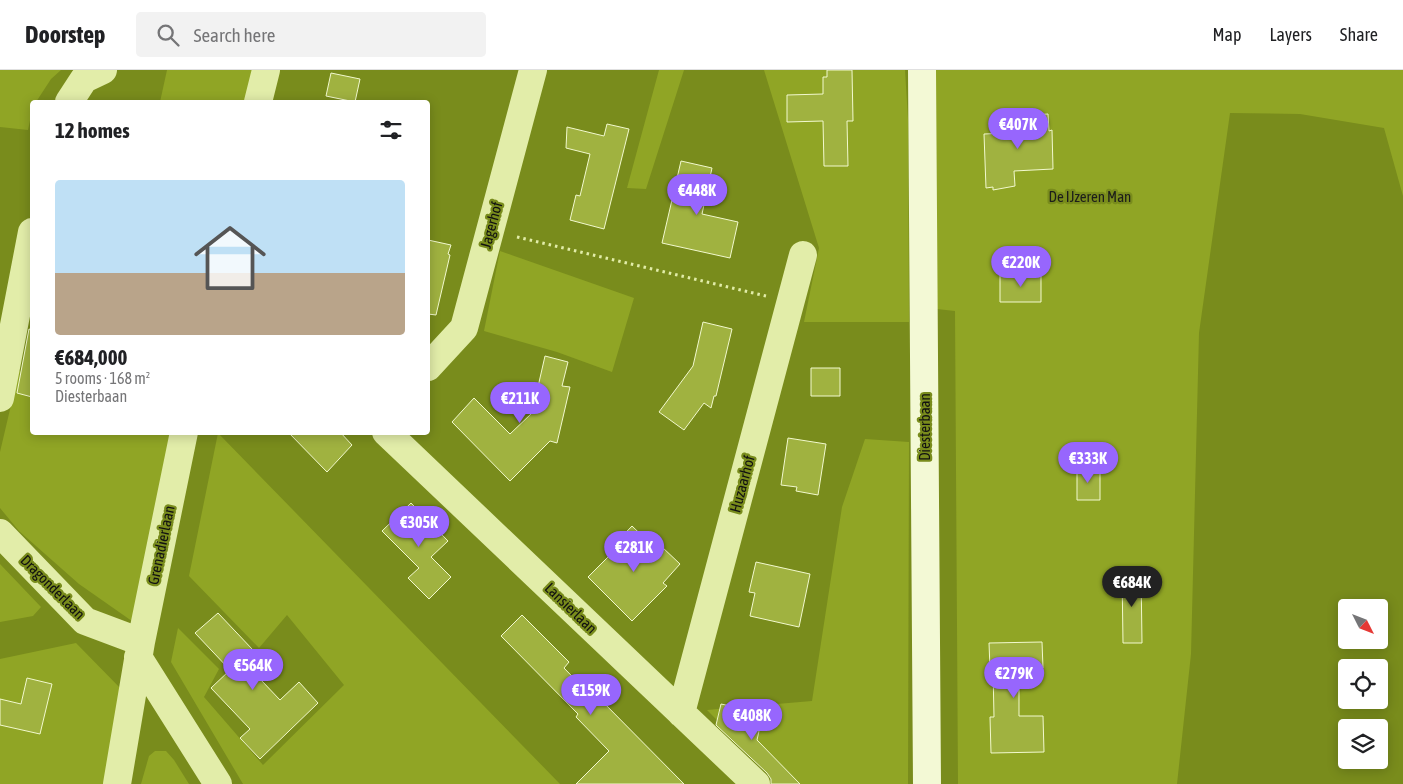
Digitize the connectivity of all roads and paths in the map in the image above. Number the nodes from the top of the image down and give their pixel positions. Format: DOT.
graph roads {
  1 [pos="103,70"];
  2 [pos="266,70"];
  3 [pos="533,70"];
  4 [pos="922,70"];
  5 [pos="69,100"];
  6 [pos="258,100"];
  7 [pos="489,230"];
  8 [pos="30,242"];
  9 [pos="803,255"];
  10 [pos="791,302"];
  11 [pos="430,366"];
  12 [pos="0,398"];
  13 [pos="183,435"];
  14 [pos="389,435"];
  15 [pos="0,533"];
  16 [pos="139,649"];
  17 [pos="681,713"];
  18 [pos="117,784"];
  19 [pos="218,784"];
  20 [pos="756,784"];
  21 [pos="927,784"];
  1 -- 5 [label="street"];
  2 -- 6 [label="street"];
  3 -- 7 [label="street, Jagerhof"];
  4 -- 21 [label="street, Diesterbaan"];
  7 -- 10 [label="path"];
  7 -- 11 [label="street, Jagerhof"];
  8 -- 12 [label="street"];
  9 -- 10 [label="street, Huzaarhof"];
  10 -- 17 [label="street, Huzaarhof"];
  13 -- 16 [label="street, Grenadierlaan"];
  14 -- 17 [label="street, Lansierlaan"];
  15 -- 16 [label="street, Dragonderlaan"];
  16 -- 18 [label="street, Grenadierlaan"];
  16 -- 19 [label="street"];
  17 -- 20 [label="street, Lansierlaan"];
}
